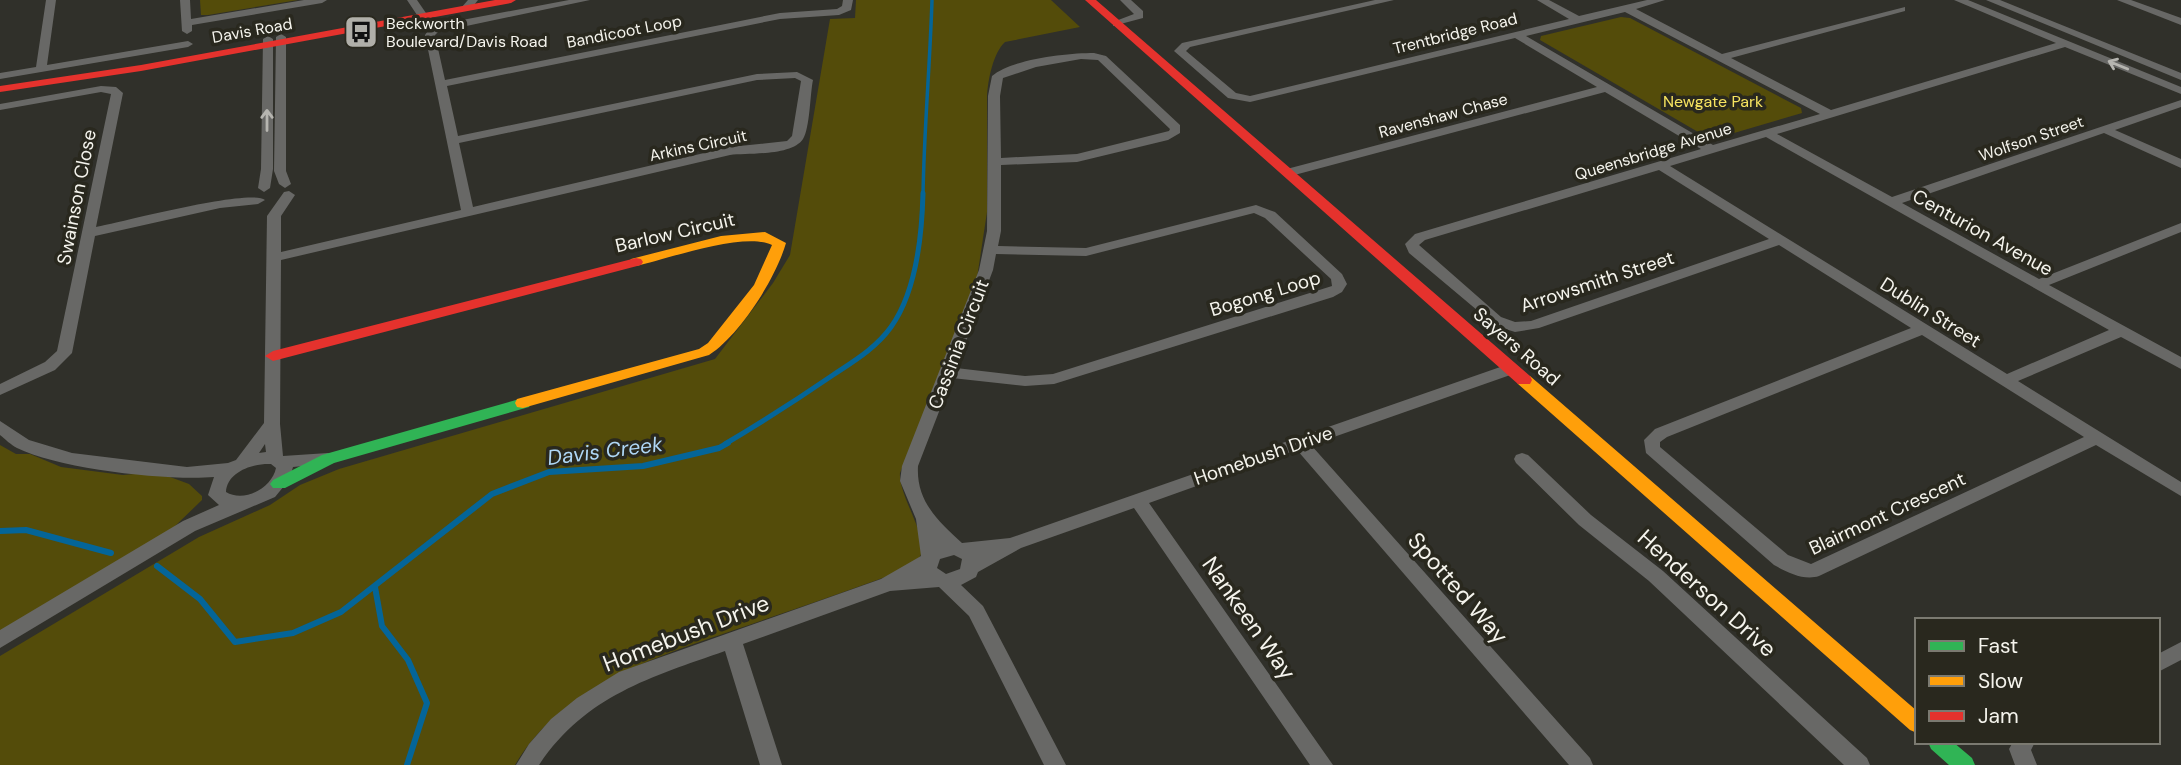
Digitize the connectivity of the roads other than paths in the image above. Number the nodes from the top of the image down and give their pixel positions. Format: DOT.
graph roads {
  1 [pos="51,0"];
  2 [pos="185,0"];
  3 [pos="322,0"];
  4 [pos="486,0"];
  5 [pos="511,0"];
  6 [pos="585,0"];
  7 [pos="848,0"];
  8 [pos="1090,0"];
  9 [pos="1125,0"];
  10 [pos="1389,0"];
  11 [pos="1542,0"];
  12 [pos="1660,0"];
  13 [pos="1959,0"];
  14 [pos="1991,0"];
  15 [pos="2123,0"];
  16 [pos="469,4"];
  17 [pos="1626,8"];
  18 [pos="1901,9"];
  19 [pos="415,10"];
  20 [pos="1578,20"];
  21 [pos="2181,22"];
  22 [pos="186,23"];
  23 [pos="1117,24"];
  24 [pos="1517,35"];
  25 [pos="274,41"];
  26 [pos="2065,44"];
  27 [pos="191,45"];
  28 [pos="160,53"];
  29 [pos="1720,58"];
  30 [pos="41,69"];
  31 [pos="0,76"];
  32 [pos="2181,76"];
  33 [pos="440,84"];
  34 [pos="0,88"];
  35 [pos="1607,88"];
  36 [pos="2181,91"];
  37 [pos="2181,103"];
  38 [pos="0,107"];
  39 [pos="1829,114"];
  40 [pos="2104,129"];
  41 [pos="1767,133"];
  42 [pos="453,141"];
  43 [pos="1712,150"];
  44 [pos="995,162"];
  45 [pos="2181,164"];
  46 [pos="1660,165"];
  47 [pos="1287,173"];
  48 [pos="287,189"];
  49 [pos="260,195"];
  50 [pos="1891,202"];
  51 [pos="468,213"];
  52 [pos="274,216"];
  53 [pos="2181,227"];
  54 [pos="89,233"];
  55 [pos="1780,240"];
  56 [pos="1413,242"];
  57 [pos="992,250"];
  58 [pos="273,258"];
  59 [pos="2038,284"];
  60 [pos="1923,329"];
  61 [pos="2122,331"];
  62 [pos="274,356"];
  63 [pos="2181,364"];
  64 [pos="1511,369"];
  65 [pos="947,372"];
  66 [pos="2005,381"];
  67 [pos="0,390"];
  68 [pos="272,424"];
  69 [pos="0,427"];
  70 [pos="2097,438"];
  71 [pos="1298,442"];
  72 [pos="328,459"];
  73 [pos="1522,459"];
  74 [pos="279,460"];
  75 [pos="237,466"];
  76 [pos="187,473"];
  77 [pos="279,484"];
  78 [pos="2181,491"];
  79 [pos="216,493"];
  80 [pos="1137,499"];
  81 [pos="244,501"];
  82 [pos="925,519"];
  83 [pos="189,526"];
  84 [pos="1015,543"];
  85 [pos="959,549"];
  86 [pos="929,559"];
  87 [pos="970,570"];
  88 [pos="942,581"];
  89 [pos="888,584"];
  90 [pos="976,611"];
  91 [pos="731,639"];
  92 [pos="0,640"];
  93 [pos="2181,650"];
  94 [pos="2160,663"];
  95 [pos="1915,722"];
  96 [pos="1940,744"];
  97 [pos="2024,744"];
  98 [pos="527,765"];
  99 [pos="771,765"];
  100 [pos="1055,765"];
  101 [pos="1322,765"];
  102 [pos="1582,765"];
  103 [pos="1859,765"];
  104 [pos="1964,765"];
  105 [pos="2026,765"];
  1 -- 30 [label="street"];
  2 -- 22 [label="street"];
  3 -- 22 [label="street"];
  4 -- 16 [label="street, Davis Road"];
  5 -- 16 [label="street, Davis Road"];
  6 -- 33 [label="street, Bandicoot Loop"];
  7 -- 33 [label="street, Bandicoot Loop"];
  8 -- 23 [label="street, Sayers Road"];
  9 -- 23 [label="street"];
  10 -- 24 [label="street, Trentbridge Road"];
  11 -- 20 [label="street"];
  12 -- 17 [label="street, Trentbridge Road"];
  13 -- 26 [label="street"];
  14 -- 32 [label="street"];
  15 -- 21 [label="street"];
  16 -- 19 [label="street, Davis Road"];
  17 -- 20 [label="street, Trentbridge Road"];
  17 -- 29 [label="street"];
  18 -- 29 [label="street"];
  19 -- 25 [label="street, Davis Road"];
  20 -- 24 [label="street, Trentbridge Road"];
  22 -- 27 [label="street"];
  23 -- 47 [label="street, Sayers Road"];
  24 -- 35 [label="street"];
  25 -- 27 [label="street, Davis Road"];
  25 -- 34 [label="street, Davis Road"];
  25 -- 48 [label="street"];
  49 -- 25 [label="street, one-way"];
  36 -- 26 [label="street, one-way"];
  26 -- 39 [label="street, Queensbridge Avenue"];
  27 -- 28 [label="street, Davis Road"];
  28 -- 30 [label="street"];
  28 -- 34 [label="street, Davis Road"];
  29 -- 39 [label="street"];
  30 -- 31 [label="street"];
  33 -- 42 [label="street, Bandicoot Loop"];
  35 -- 43 [label="street"];
  35 -- 47 [label="street, Ravenshaw Chase"];
  37 -- 40 [label="street, Wolfson Street"];
  38 -- 54 [label="street, Swainson Close"];
  39 -- 41 [label="street, Queensbridge Avenue"];
  40 -- 45 [label="street"];
  40 -- 50 [label="street, Wolfson Street"];
  41 -- 43 [label="street, Queensbridge Avenue"];
  41 -- 50 [label="street, Centurion Avenue"];
  42 -- 51 [label="street, Bandicoot Loop"];
  42 -- 51 [label="street, Arkins Circuit"];
  43 -- 46 [label="street, Queensbridge Avenue"];
  44 -- 44 [label="street, Cassinia Circuit"];
  44 -- 57 [label="street, Cassinia Circuit"];
  46 -- 55 [label="street, Dublin Street"];
  46 -- 56 [label="street, Queensbridge Avenue"];
  47 -- 64 [label="street, Sayers Road"];
  48 -- 49 [label="street"];
  48 -- 52 [label="street"];
  49 -- 52 [label="street"];
  49 -- 54 [label="street"];
  50 -- 59 [label="street, Centurion Avenue"];
  51 -- 58 [label="street, Arkins Circuit"];
  52 -- 58 [label="street"];
  53 -- 59 [label="street"];
  54 -- 67 [label="street, Swainson Close"];
  55 -- 56 [label="street, Arrowsmith Street"];
  55 -- 60 [label="street, Dublin Street"];
  57 -- 65 [label="street, Cassinia Circuit"];
  57 -- 65 [label="street, Bogong Loop"];
  58 -- 62 [label="street"];
  59 -- 61 [label="street, Centurion Avenue"];
  60 -- 66 [label="street, Dublin Street"];
  60 -- 70 [label="street, Blairmont Crescent"];
  61 -- 63 [label="street, Centurion Avenue"];
  61 -- 66 [label="street"];
  62 -- 68 [label="street"];
  62 -- 72 [label="street, Barlow Circuit"];
  64 -- 71 [label="street, Homebush Drive"];
  64 -- 95 [label="street, Sayers Road"];
  65 -- 82 [label="street, Cassinia Circuit"];
  66 -- 70 [label="street, Dublin Street"];
  68 -- 74 [label="street"];
  68 -- 75 [label="street"];
  69 -- 76 [label="street"];
  70 -- 78 [label="street, Dublin Street"];
  71 -- 80 [label="street, Homebush Drive"];
  71 -- 102 [label="street, Spotted Way"];
  72 -- 74 [label="street, Barlow Circuit"];
  72 -- 77 [label="street, Barlow Circuit"];
  73 -- 103 [label="street, Henderson Drive"];
  74 -- 75 [label="street, Barlow Circuit"];
  74 -- 77 [label="street"];
  75 -- 76 [label="street, Barlow Circuit"];
  75 -- 79 [label="street"];
  76 -- 79 [label="street"];
  77 -- 81 [label="street"];
  79 -- 81 [label="street"];
  79 -- 83 [label="street"];
  80 -- 84 [label="street, Homebush Drive"];
  80 -- 101 [label="street, Nankeen Way"];
  81 -- 83 [label="street"];
  82 -- 85 [label="street, Cassinia Circuit"];
  82 -- 86 [label="street, Cassinia Circuit"];
  83 -- 92 [label="street"];
  84 -- 85 [label="street, Homebush Drive"];
  84 -- 87 [label="street, Homebush Drive"];
  85 -- 86 [label="street"];
  85 -- 87 [label="street"];
  86 -- 88 [label="street"];
  86 -- 89 [label="street, Homebush Drive"];
  87 -- 88 [label="street"];
  87 -- 90 [label="street"];
  88 -- 89 [label="street, Homebush Drive"];
  88 -- 90 [label="street"];
  89 -- 91 [label="street, Homebush Drive"];
  90 -- 100 [label="street"];
  91 -- 98 [label="street, Homebush Drive"];
  91 -- 99 [label="street"];
  93 -- 94 [label="street"];
  96 -- 104 [label="street"];
  97 -- 105 [label="street"];
}
